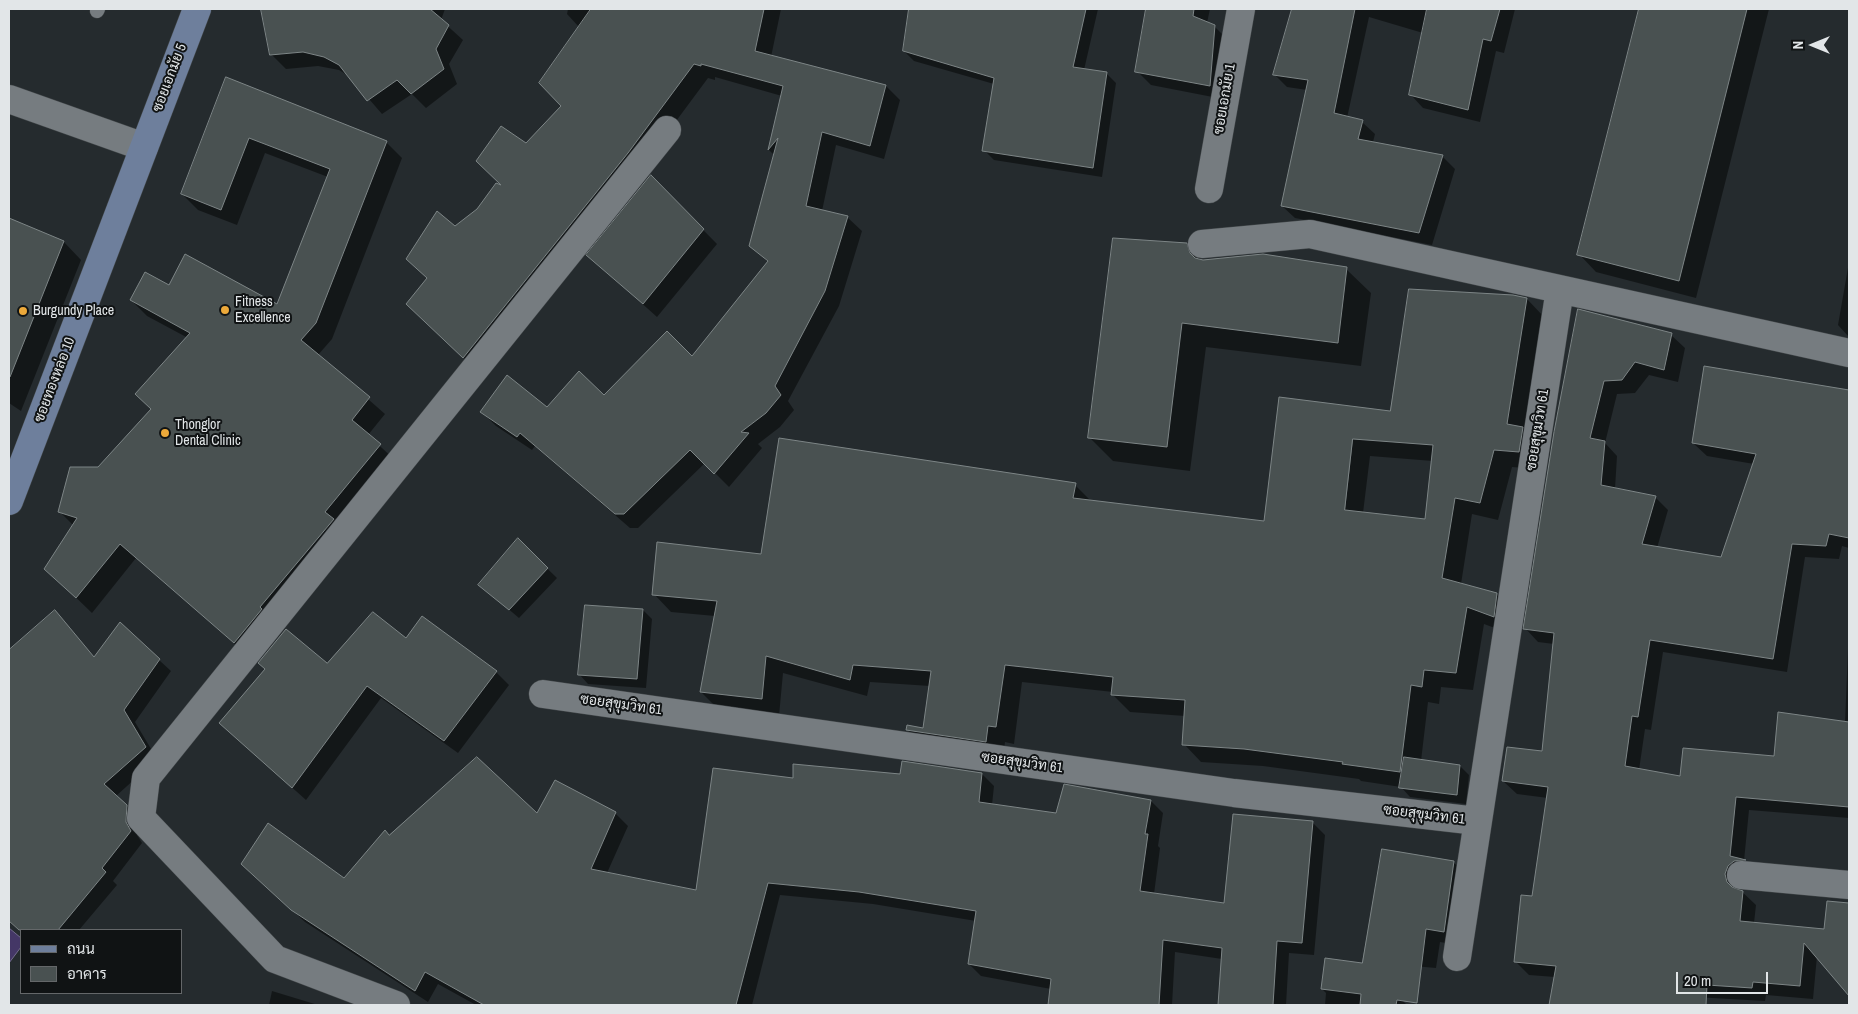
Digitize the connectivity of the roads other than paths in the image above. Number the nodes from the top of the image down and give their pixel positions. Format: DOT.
graph roads {
  1 [pos="197,9"];
  2 [pos="1241,9"];
  3 [pos="9,98"];
  4 [pos="667,130"];
  5 [pos="144,147"];
  6 [pos="1209,189"];
  7 [pos="1202,244"];
  8 [pos="1560,289"];
  9 [pos="1849,353"];
  10 [pos="9,501"];
  11 [pos="543,694"];
  12 [pos="1477,821"];
  13 [pos="1740,875"];
  14 [pos="1849,885"];
  15 [pos="1457,957"];
  16 [pos="396,1005"];
  1 -- 5 [label="street, ซอยเอกมัย 5"];
  2 -- 6 [label="street, ซอยเอกมัย 1"];
  3 -- 5 [label="street"];
  4 -- 16 [label="street"];
  5 -- 10 [label="street, ซอยทองหล่อ 10"];
  7 -- 8 [label="street"];
  8 -- 9 [label="street"];
  8 -- 12 [label="street, ซอยสุขุมวิท 61"];
  11 -- 12 [label="street, ซอยสุขุมวิท 61"];
  12 -- 15 [label="street"];
  13 -- 14 [label="street"];
}
